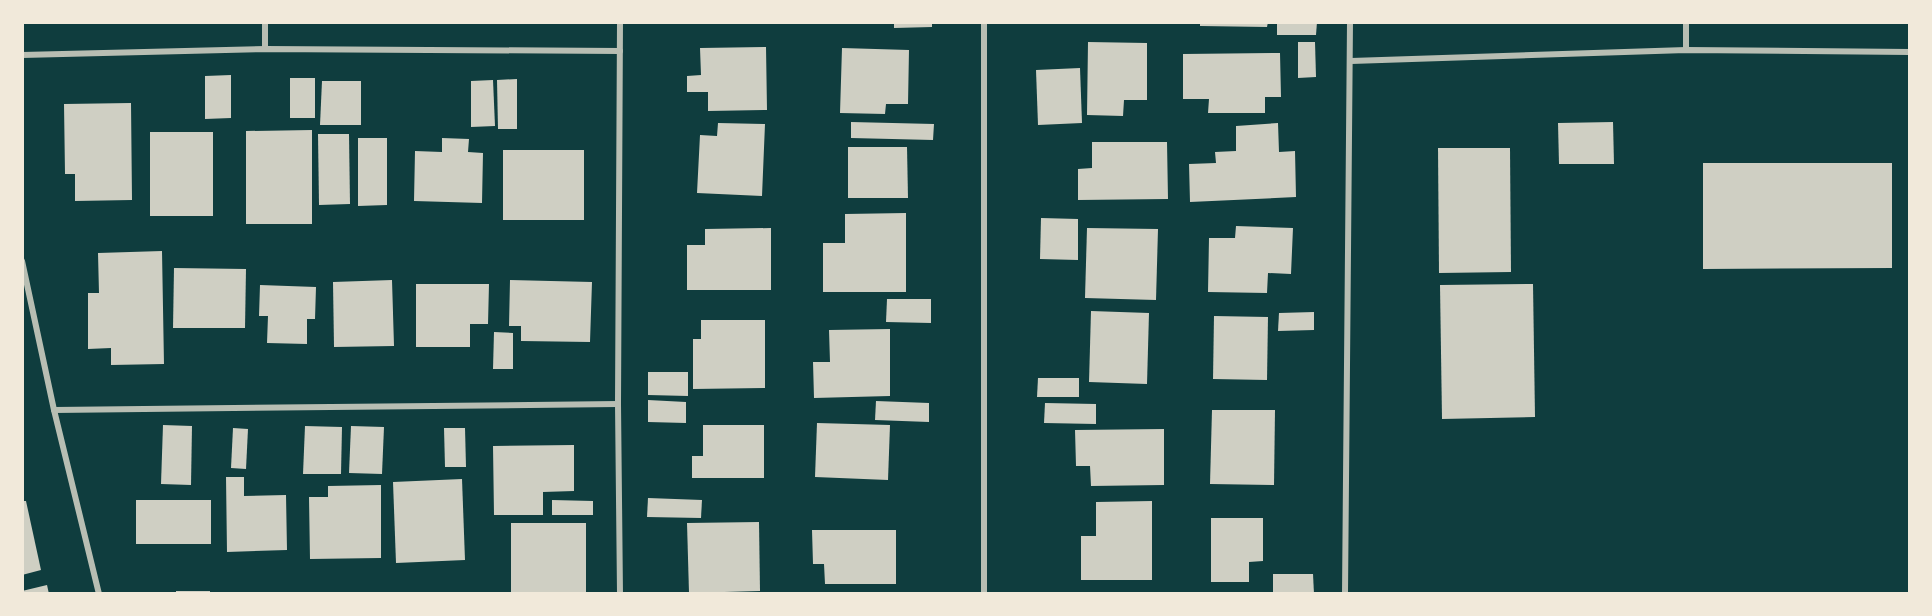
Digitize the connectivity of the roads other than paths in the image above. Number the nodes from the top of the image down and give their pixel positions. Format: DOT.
graph roads {
  1 [pos="265,22"];
  2 [pos="620,22"];
  3 [pos="984,22"];
  4 [pos="1350,22"];
  5 [pos="1686,22"];
  6 [pos="265,49"];
  7 [pos="1686,50"];
  8 [pos="620,51"];
  9 [pos="1910,52"];
  10 [pos="22,55"];
  11 [pos="1351,61"];
  12 [pos="22,261"];
  13 [pos="618,404"];
  14 [pos="54,410"];
  15 [pos="99,594"];
  16 [pos="620,594"];
  17 [pos="984,594"];
  18 [pos="1345,594"];
  1 -- 6 [label="street"];
  2 -- 8 [label="street"];
  3 -- 17 [label="street"];
  4 -- 11 [label="street"];
  5 -- 7 [label="street"];
  6 -- 8 [label="street"];
  6 -- 10 [label="street"];
  7 -- 9 [label="street"];
  7 -- 11 [label="street"];
  8 -- 13 [label="street"];
  11 -- 18 [label="street"];
  12 -- 14 [label="street"];
  13 -- 14 [label="street"];
  13 -- 16 [label="street"];
  14 -- 15 [label="street"];
}
